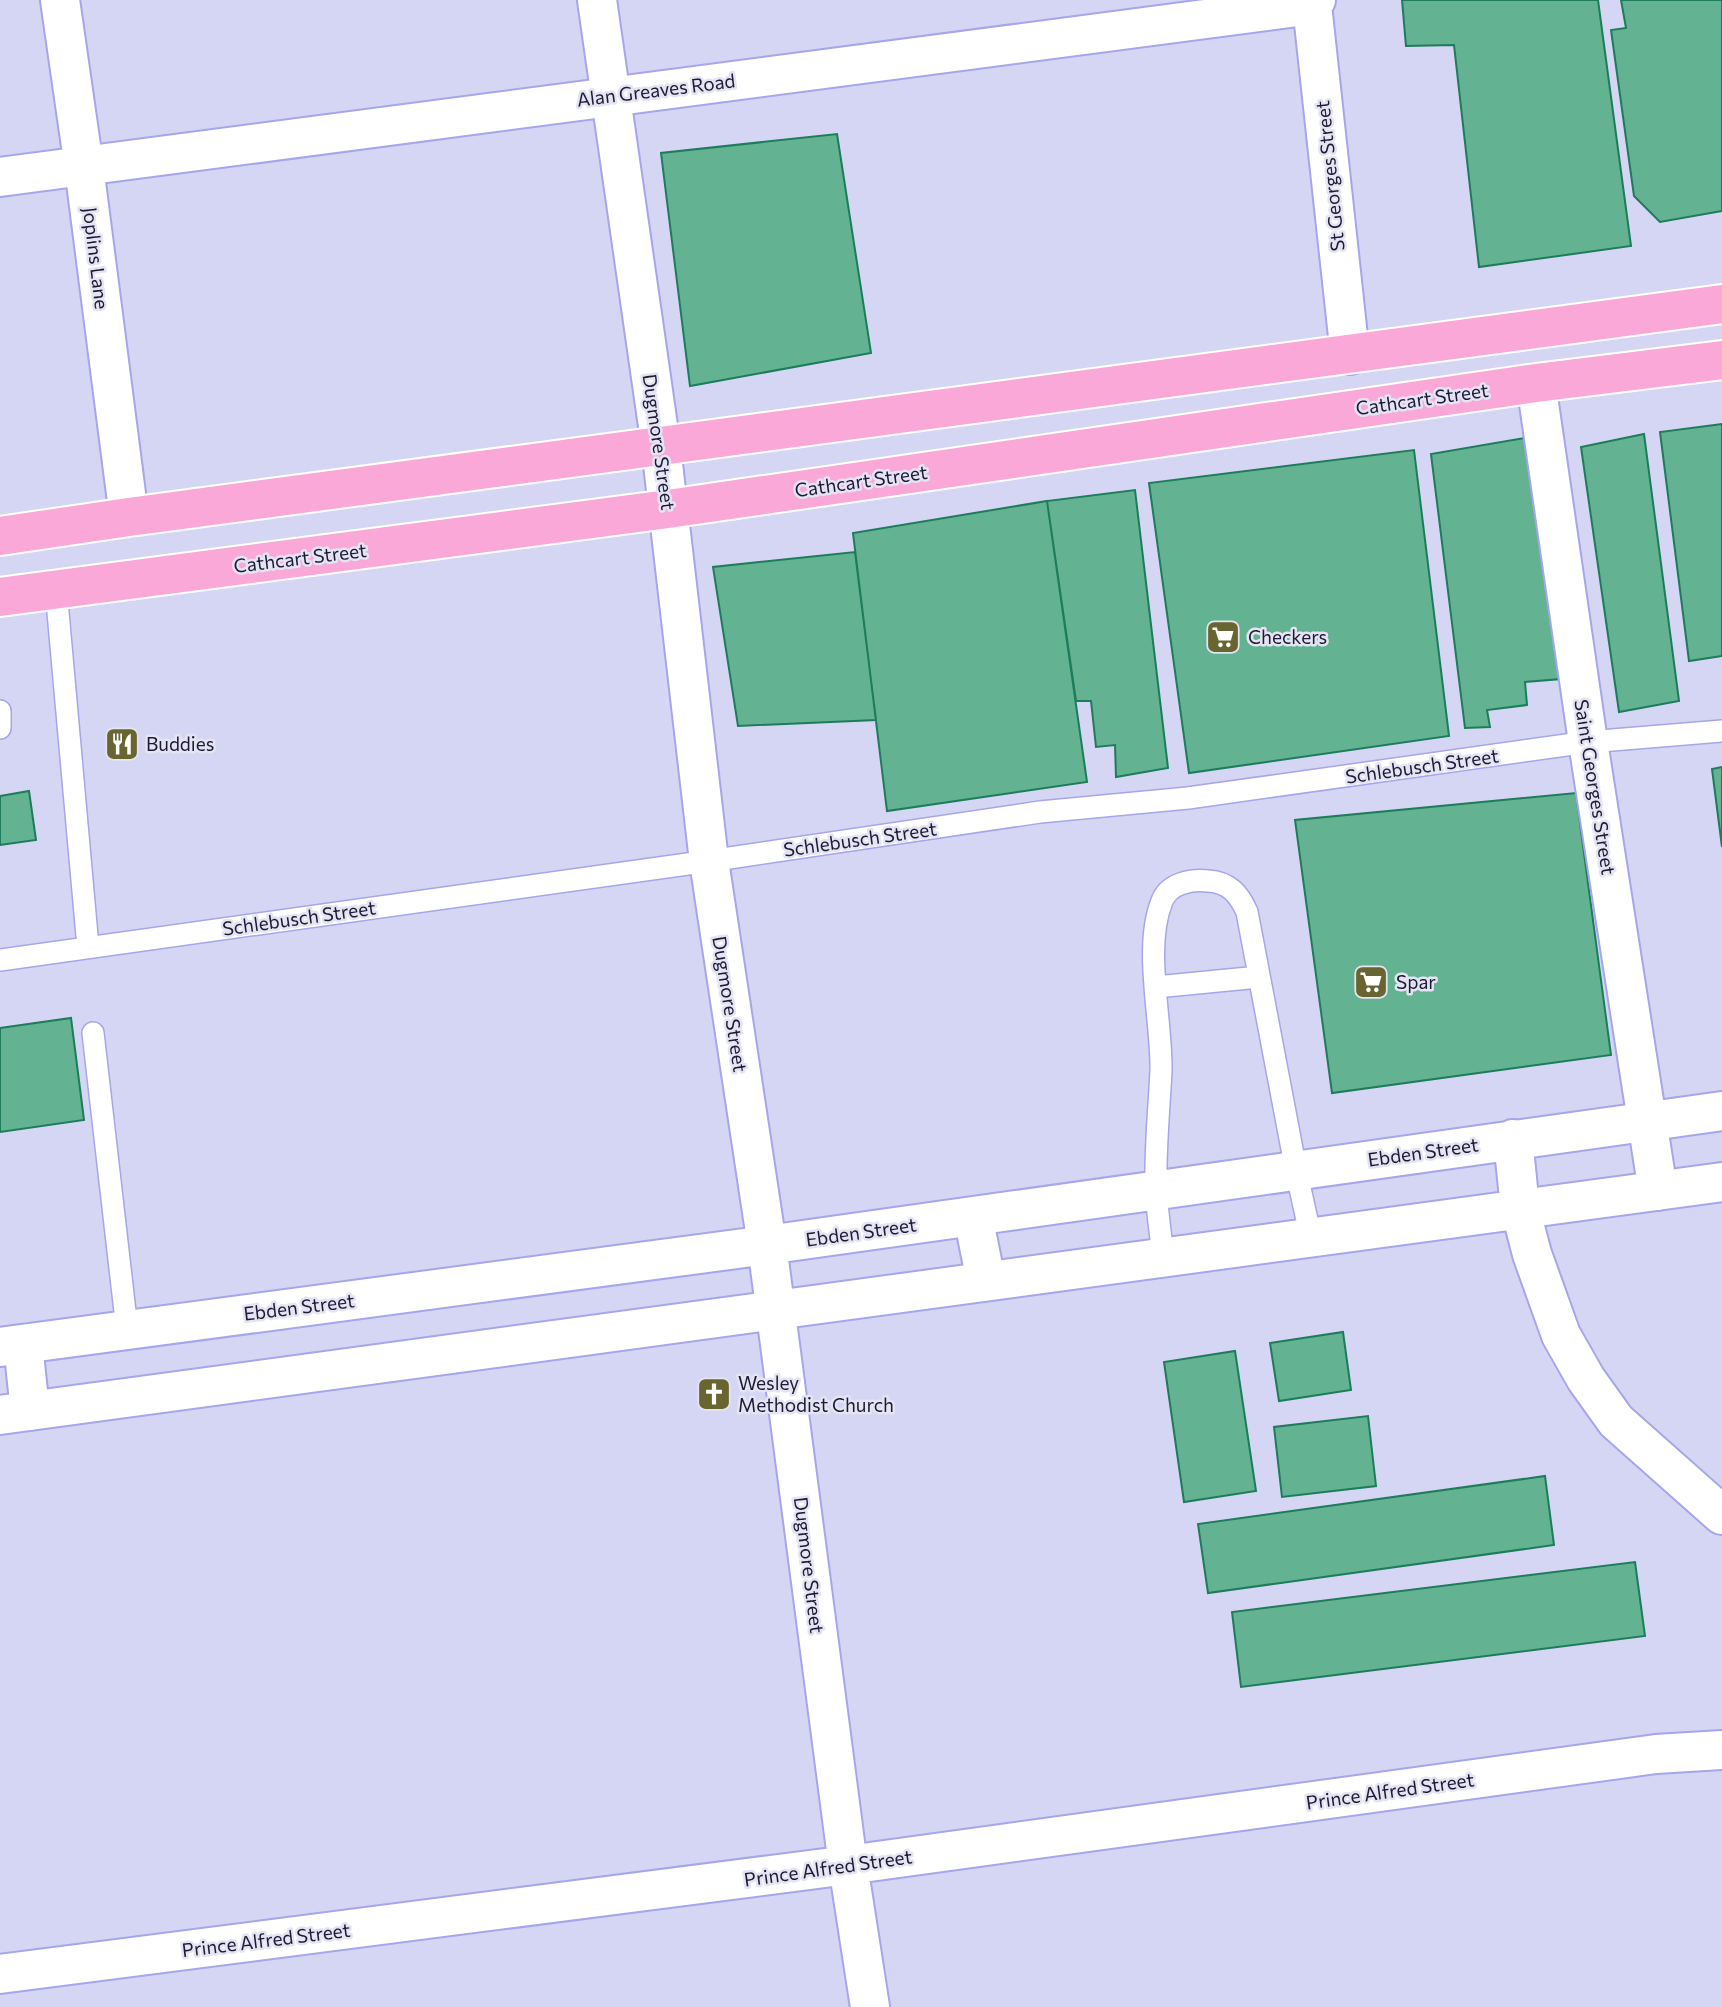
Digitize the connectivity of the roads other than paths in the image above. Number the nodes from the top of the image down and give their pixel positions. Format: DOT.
graph roads {
  1 [pos="60,0"];
  2 [pos="597,0"];
  3 [pos="1314,2"];
  4 [pos="610,96"];
  5 [pos="84,167"];
  6 [pos="0,177"];
  7 [pos="1722,304"];
  8 [pos="1350,355"];
  9 [pos="1722,360"];
  10 [pos="1536,383"];
  11 [pos="661,447"];
  12 [pos="668,509"];
  13 [pos="129,517"];
  14 [pos="0,536"];
  15 [pos="55,590"];
  16 [pos="0,597"];
  17 [pos="0,711"];
  18 [pos="0,728"];
  19 [pos="1722,731"];
  20 [pos="1588,741"];
  21 [pos="709,861"];
  22 [pos="88,947"];
  23 [pos="0,960"];
  24 [pos="1259,977"];
  25 [pos="1156,987"];
  26 [pos="93,1033"];
  27 [pos="1722,1111"];
  28 [pos="1648,1121"];
  29 [pos="1513,1139"];
  30 [pos="1296,1170"];
  31 [pos="1722,1182"];
  32 [pos="1156,1189"];
  33 [pos="1657,1191"];
  34 [pos="1520,1208"];
  35 [pos="972,1216"];
  36 [pos="1311,1238"];
  37 [pos="767,1245"];
  38 [pos="1163,1258"];
  39 [pos="986,1281"];
  40 [pos="776,1310"];
  41 [pos="127,1329"];
  42 [pos="12,1345"];
  43 [pos="15,1413"];
  44 [pos="1722,1515"];
  45 [pos="1722,1721"];
  46 [pos="1722,1749"];
  47 [pos="1656,1754"];
  48 [pos="848,1865"];
  49 [pos="0,1974"];
  50 [pos="870,2007"];
  1 -- 5 [label="street, Joplins Lane"];
  2 -- 4 [label="street, Dugmore Street"];
  3 -- 4 [label="street, Alan Greaves Road"];
  3 -- 8 [label="street, St Georges Street"];
  4 -- 5 [label="street, Alan Greaves Road"];
  4 -- 11 [label="street, Dugmore Street"];
  5 -- 6 [label="street, Alan Greaves Road"];
  5 -- 13 [label="street, Joplins Lane"];
  7 -- 8 [label="highway"];
  8 -- 11 [label="highway"];
  9 -- 10 [label="highway, Cathcart Street"];
  10 -- 12 [label="highway, Cathcart Street"];
  10 -- 20 [label="street, Saint Georges Street"];
  11 -- 12 [label="street, Dugmore Street"];
  11 -- 13 [label="highway"];
  12 -- 15 [label="highway, Cathcart Street"];
  12 -- 21 [label="street, Dugmore Street"];
  13 -- 14 [label="highway"];
  15 -- 16 [label="highway, Cathcart Street"];
  15 -- 22 [label="lane"];
  17 -- 18 [label="lane"];
  19 -- 20 [label="lane, Schlebusch Street"];
  20 -- 21 [label="lane, Schlebusch Street"];
  20 -- 28 [label="street, Saint Georges Street"];
  21 -- 22 [label="lane, Schlebusch Street"];
  21 -- 37 [label="street, Dugmore Street"];
  22 -- 23 [label="lane, Schlebusch Street"];
  24 -- 25 [label="lane"];
  24 -- 25 [label="lane"];
  24 -- 30 [label="lane"];
  25 -- 32 [label="lane"];
  26 -- 41 [label="lane"];
  27 -- 28 [label="street, Ebden Street"];
  28 -- 29 [label="street, Ebden Street"];
  28 -- 33 [label="street, Saint Georges Street"];
  29 -- 30 [label="street, Ebden Street"];
  29 -- 34 [label="street"];
  30 -- 32 [label="street, Ebden Street"];
  30 -- 36 [label="lane"];
  31 -- 33 [label="street"];
  32 -- 35 [label="street, Ebden Street"];
  32 -- 38 [label="lane"];
  33 -- 34 [label="street"];
  34 -- 36 [label="street"];
  34 -- 44 [label="street"];
  35 -- 37 [label="street, Ebden Street"];
  35 -- 39 [label="street"];
  36 -- 38 [label="street"];
  37 -- 40 [label="street, Dugmore Street"];
  37 -- 41 [label="street, Ebden Street"];
  38 -- 39 [label="street"];
  39 -- 40 [label="street"];
  40 -- 43 [label="street"];
  40 -- 48 [label="street, Dugmore Street"];
  41 -- 42 [label="street, Ebden Street"];
  42 -- 43 [label="street"];
  45 -- 47 [label="street, Prince Alfred Street"];
  46 -- 47 [label="street, Prince Alfred Street"];
  47 -- 48 [label="street, Prince Alfred Street"];
  48 -- 49 [label="street, Prince Alfred Street"];
  48 -- 50 [label="street, Dugmore Street"];
}
